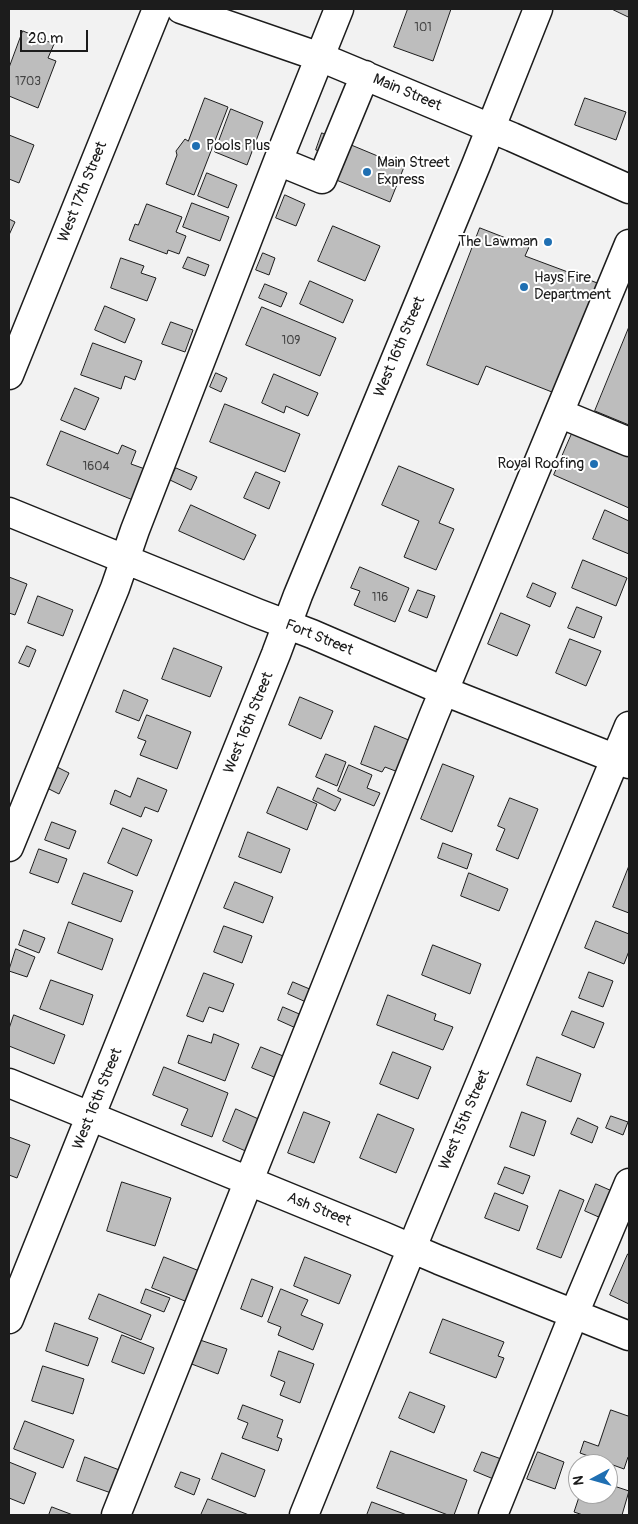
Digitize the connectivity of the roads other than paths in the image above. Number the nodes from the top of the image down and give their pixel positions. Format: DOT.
graph roads {
  1 [pos="157,9"];
  2 [pos="180,9"];
  3 [pos="339,9"];
  4 [pos="538,9"];
  5 [pos="320,57"];
  6 [pos="365,76"];
  7 [pos="490,128"];
  8 [pos="278,161"];
  9 [pos="629,189"];
  10 [pos="629,244"];
  11 [pos="9,376"];
  12 [pos="559,413"];
  13 [pos="629,442"];
  14 [pos="9,512"];
  15 [pos="124,558"];
  16 [pos="287,624"];
  17 [pos="444,692"];
  18 [pos="629,726"];
  19 [pos="622,762"];
  20 [pos="9,847"];
  21 [pos="9,1083"];
  22 [pos="91,1118"];
  23 [pos="249,1182"];
  24 [pos="629,1183"];
  25 [pos="412,1249"];
  26 [pos="574,1314"];
  27 [pos="9,1319"];
  28 [pos="629,1336"];
  29 [pos="116,1515"];
  30 [pos="304,1515"];
  31 [pos="493,1515"];
  1 -- 11 [label="street, West 17th Street"];
  2 -- 5 [label="street, Main Street"];
  3 -- 5 [label="street"];
  4 -- 7 [label="street, West 16th Street"];
  5 -- 6 [label="street, Main Street"];
  5 -- 8 [label="street"];
  6 -- 7 [label="street, Main Street"];
  6 -- 8 [label="street"];
  7 -- 9 [label="street, Main Street"];
  7 -- 16 [label="street, West 16th Street"];
  8 -- 15 [label="street"];
  10 -- 12 [label="street"];
  12 -- 13 [label="street"];
  12 -- 17 [label="street"];
  14 -- 15 [label="street, Fort Street"];
  15 -- 16 [label="street, Fort Street"];
  15 -- 20 [label="street"];
  16 -- 17 [label="street, Fort Street"];
  16 -- 22 [label="street, West 16th Street"];
  17 -- 19 [label="street, Fort Street"];
  17 -- 23 [label="street"];
  18 -- 19 [label="street, West 15th Street"];
  19 -- 25 [label="street, West 15th Street"];
  21 -- 22 [label="street, Ash Street"];
  22 -- 23 [label="street, Ash Street"];
  22 -- 27 [label="street, West 16th Street"];
  23 -- 25 [label="street, Ash Street"];
  23 -- 29 [label="street"];
  24 -- 26 [label="street"];
  25 -- 26 [label="street, Ash Street"];
  25 -- 30 [label="street, West 15th Street"];
  26 -- 28 [label="street, Ash Street"];
  26 -- 31 [label="street"];
}
